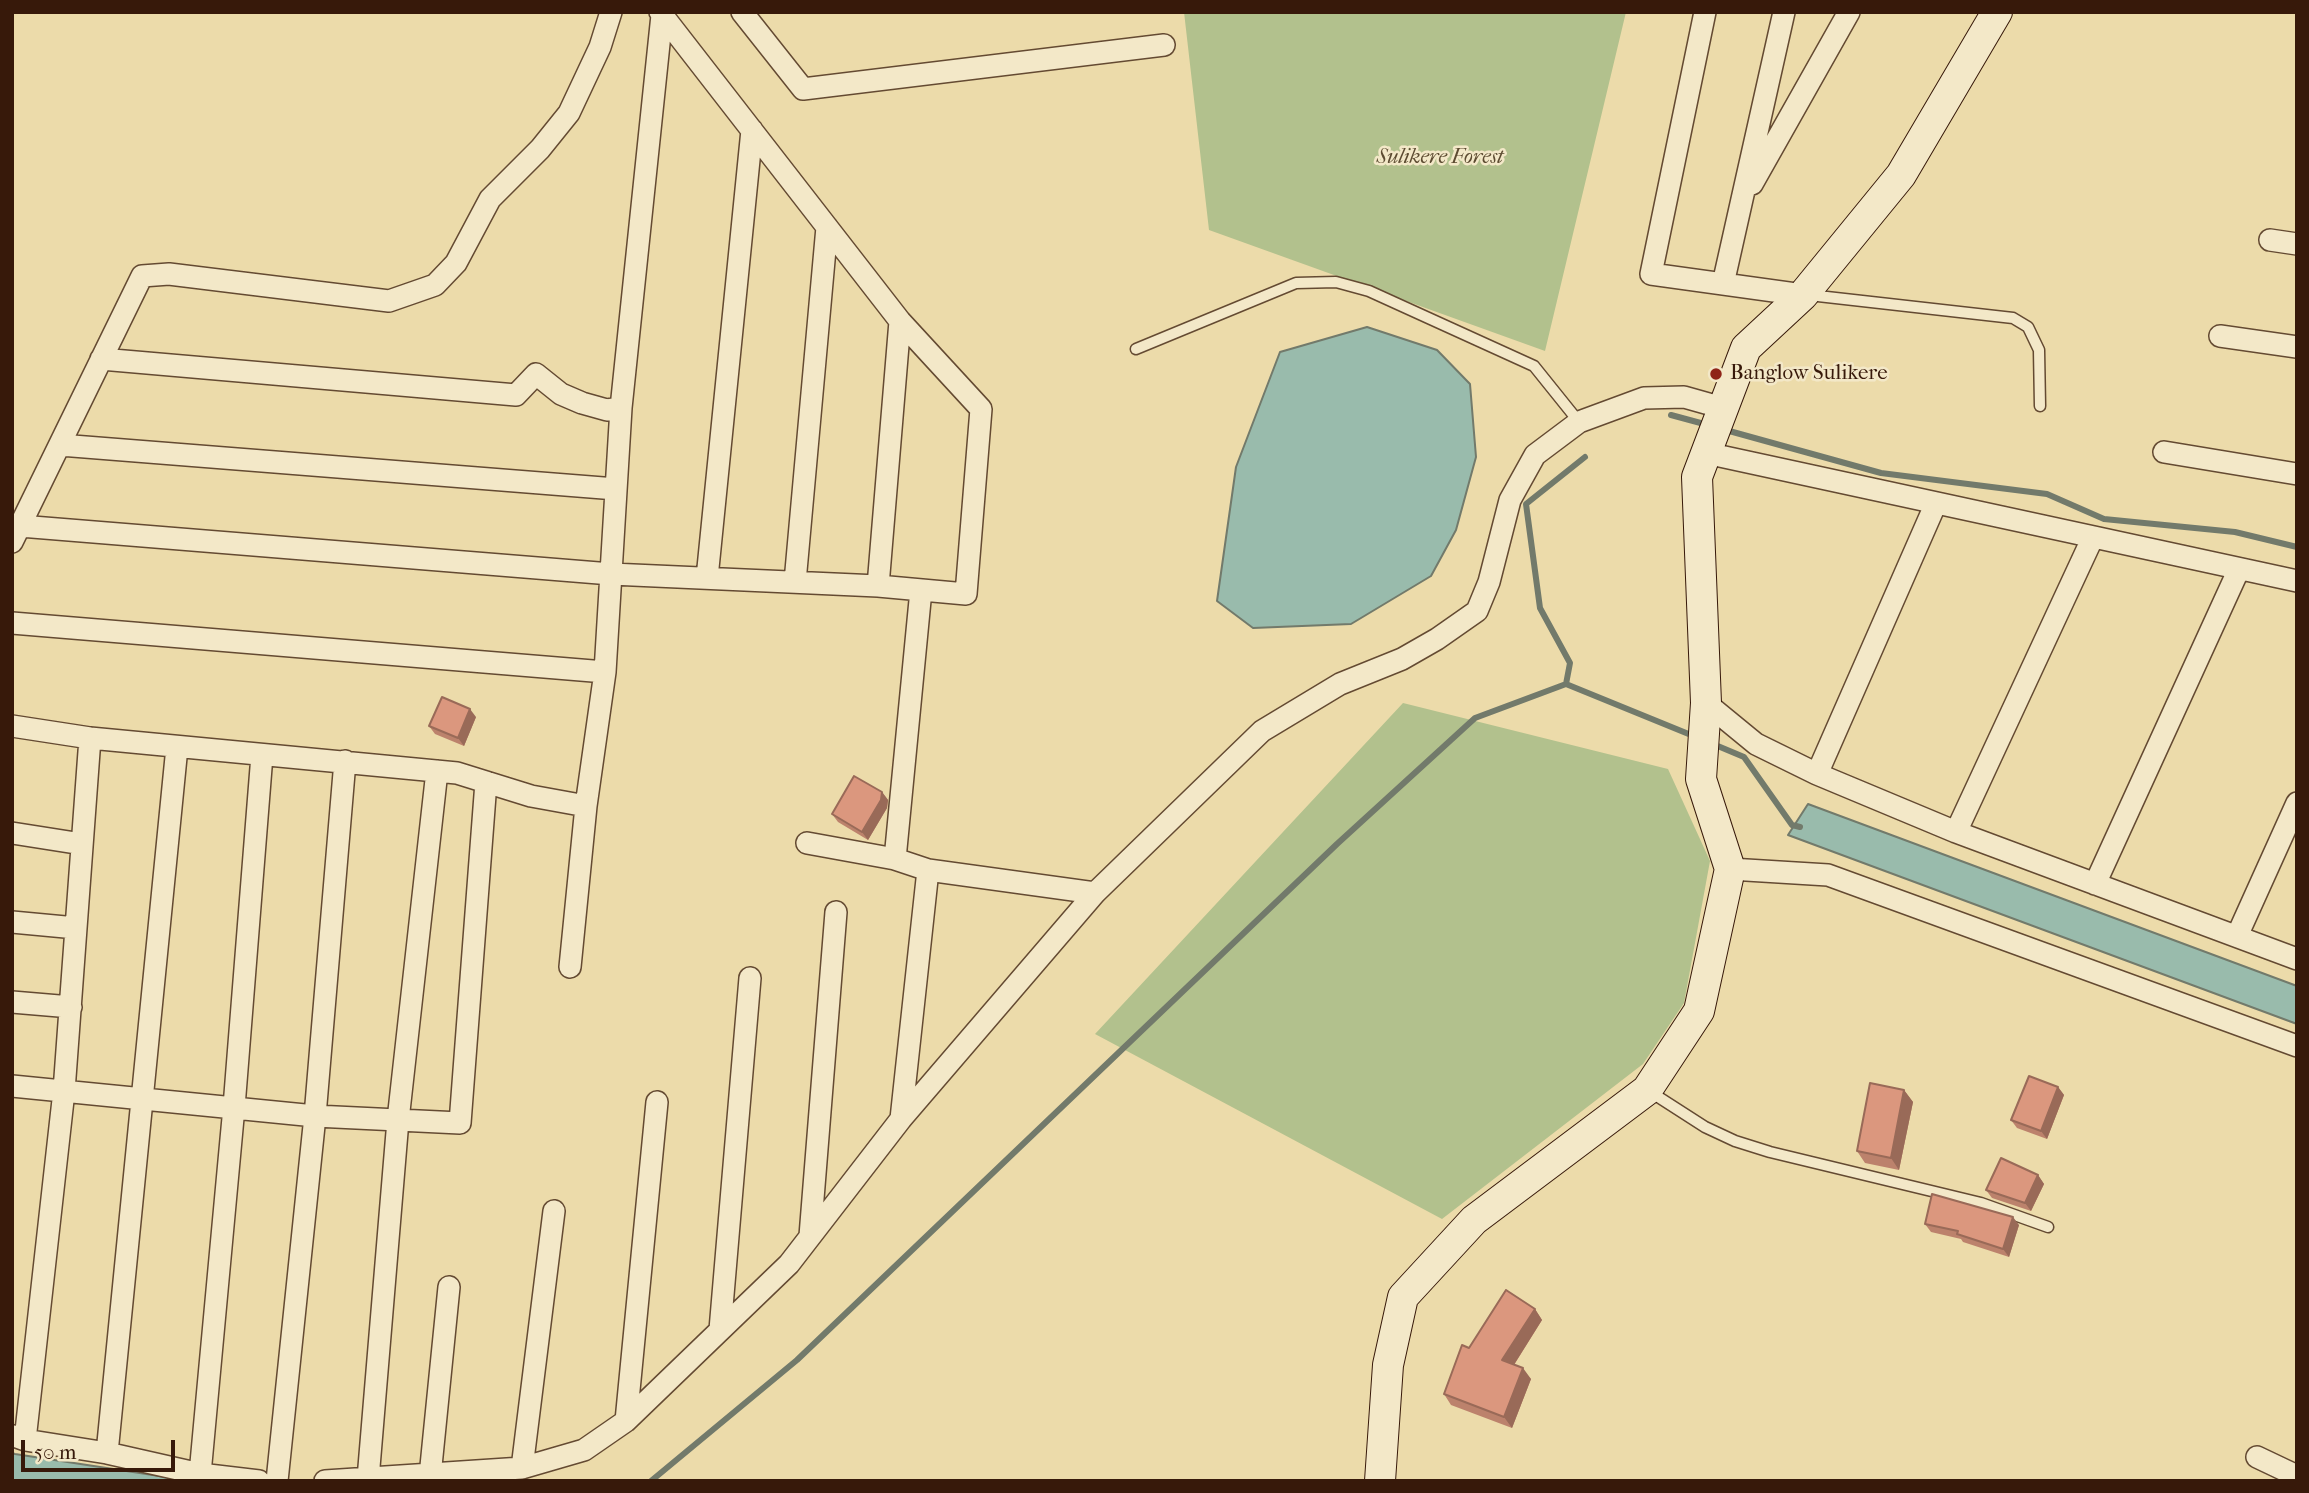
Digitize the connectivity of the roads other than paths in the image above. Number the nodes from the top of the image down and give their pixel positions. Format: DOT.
graph roads {
  1 [pos="611,12"];
  2 [pos="742,12"];
  3 [pos="1705,12"];
  4 [pos="1784,12"];
  5 [pos="1849,12"];
  6 [pos="1997,12"];
  7 [pos="661,14"];
  8 [pos="1164,45"];
  9 [pos="752,130"];
  10 [pos="1741,204"];
  11 [pos="827,227"];
  12 [pos="2270,240"];
  13 [pos="2297,244"];
  14 [pos="1723,284"];
  15 [pos="1803,295"];
  16 [pos="900,321"];
  17 [pos="2220,336"];
  18 [pos="2297,347"];
  19 [pos="1136,349"];
  20 [pos="101,359"];
  21 [pos="2040,407"];
  22 [pos="621,408"];
  23 [pos="1723,408"];
  24 [pos="1579,422"];
  25 [pos="60,445"];
  26 [pos="2164,452"];
  27 [pos="1706,453"];
  28 [pos="2297,474"];
  29 [pos="616,489"];
  30 [pos="1936,503"];
  31 [pos="16,534"];
  32 [pos="2093,537"];
  33 [pos="2239,569"];
  34 [pos="611,574"];
  35 [pos="707,578"];
  36 [pos="2297,580"];
  37 [pos="795,582"];
  38 [pos="878,586"];
  39 [pos="921,590"];
  40 [pos="12,623"];
  41 [pos="605,672"];
  42 [pos="1706,704"];
  43 [pos="12,726"];
  44 [pos="90,738"];
  45 [pos="177,747"];
  46 [pos="262,755"];
  47 [pos="345,761"];
  48 [pos="437,771"];
  49 [pos="1817,774"];
  50 [pos="486,782"];
  51 [pos="2297,803"];
  52 [pos="586,806"];
  53 [pos="1956,832"];
  54 [pos="12,834"];
  55 [pos="807,843"];
  56 [pos="82,844"];
  57 [pos="895,859"];
  58 [pos="1730,869"];
  59 [pos="928,870"];
  60 [pos="2095,884"];
  61 [pos="1095,892"];
  62 [pos="836,912"];
  63 [pos="12,922"];
  64 [pos="76,928"];
  65 [pos="2237,936"];
  66 [pos="2297,959"];
  67 [pos="570,967"];
  68 [pos="750,978"];
  69 [pos="12,1002"];
  70 [pos="71,1007"];
  71 [pos="2297,1046"];
  72 [pos="12,1086"];
  73 [pos="1647,1090"];
  74 [pos="64,1091"];
  75 [pos="142,1097"];
  76 [pos="657,1102"];
  77 [pos="234,1107"];
  78 [pos="316,1115"];
  79 [pos="901,1119"];
  80 [pos="398,1120"];
  81 [pos="554,1211"];
  82 [pos="2048,1227"];
  83 [pos="810,1236"];
  84 [pos="449,1287"];
  85 [pos="720,1330"];
  86 [pos="625,1421"];
  87 [pos="18,1437"];
  88 [pos="107,1453"];
  89 [pos="2257,1457"];
  90 [pos="523,1468"];
  91 [pos="200,1474"];
  92 [pos="430,1476"];
  93 [pos="2297,1476"];
  94 [pos="380,1479"];
  95 [pos="259,1481"];
  96 [pos="277,1481"];
  97 [pos="325,1481"];
  98 [pos="1380,1481"];
  1 -- 20 [label="street"];
  2 -- 8 [label="street"];
  3 -- 14 [label="street"];
  4 -- 10 [label="street"];
  5 -- 10 [label="street"];
  6 -- 15 [label="main road"];
  7 -- 9 [label="street"];
  7 -- 22 [label="street"];
  9 -- 11 [label="street"];
  9 -- 35 [label="street"];
  10 -- 14 [label="street"];
  11 -- 16 [label="street"];
  11 -- 37 [label="street"];
  12 -- 13 [label="street"];
  14 -- 15 [label="street"];
  15 -- 21 [label="lane"];
  15 -- 23 [label="main road"];
  16 -- 38 [label="street"];
  16 -- 39 [label="street"];
  17 -- 18 [label="street"];
  19 -- 24 [label="lane"];
  20 -- 22 [label="street"];
  20 -- 25 [label="street"];
  22 -- 29 [label="street"];
  23 -- 24 [label="street"];
  23 -- 27 [label="main road"];
  24 -- 61 [label="street"];
  25 -- 29 [label="street"];
  25 -- 31 [label="street"];
  26 -- 28 [label="street"];
  27 -- 30 [label="street"];
  27 -- 42 [label="main road"];
  29 -- 34 [label="street"];
  30 -- 32 [label="street"];
  30 -- 49 [label="street"];
  31 -- 34 [label="street"];
  32 -- 33 [label="street"];
  32 -- 53 [label="street"];
  33 -- 36 [label="street"];
  33 -- 60 [label="street"];
  34 -- 35 [label="street"];
  34 -- 41 [label="street"];
  35 -- 37 [label="street"];
  37 -- 38 [label="street"];
  38 -- 39 [label="street"];
  39 -- 57 [label="street"];
  40 -- 41 [label="street"];
  41 -- 52 [label="street"];
  42 -- 49 [label="street"];
  42 -- 58 [label="main road"];
  43 -- 44 [label="street"];
  44 -- 45 [label="street"];
  44 -- 56 [label="street"];
  45 -- 46 [label="street"];
  45 -- 75 [label="street"];
  46 -- 47 [label="street"];
  46 -- 77 [label="street"];
  47 -- 48 [label="street"];
  47 -- 78 [label="street"];
  48 -- 50 [label="street"];
  48 -- 80 [label="street"];
  49 -- 53 [label="street"];
  50 -- 52 [label="street"];
  50 -- 80 [label="street"];
  51 -- 65 [label="street"];
  52 -- 67 [label="street"];
  53 -- 60 [label="street"];
  54 -- 56 [label="street"];
  55 -- 57 [label="street"];
  56 -- 64 [label="street"];
  57 -- 59 [label="street"];
  58 -- 71 [label="street"];
  58 -- 73 [label="main road"];
  59 -- 61 [label="street"];
  59 -- 79 [label="street"];
  60 -- 65 [label="street"];
  61 -- 79 [label="street"];
  62 -- 83 [label="street"];
  63 -- 64 [label="street"];
  64 -- 70 [label="street"];
  65 -- 66 [label="street"];
  68 -- 85 [label="street"];
  69 -- 70 [label="street"];
  70 -- 74 [label="street"];
  72 -- 74 [label="street"];
  73 -- 82 [label="lane"];
  73 -- 98 [label="main road"];
  74 -- 75 [label="street"];
  74 -- 87 [label="street"];
  75 -- 77 [label="street"];
  75 -- 88 [label="street"];
  76 -- 86 [label="street"];
  77 -- 78 [label="street"];
  77 -- 91 [label="street"];
  78 -- 80 [label="street"];
  78 -- 96 [label="street"];
  79 -- 83 [label="street"];
  80 -- 94 [label="street"];
  81 -- 90 [label="street"];
  83 -- 85 [label="street"];
  84 -- 92 [label="street"];
  85 -- 86 [label="street"];
  86 -- 90 [label="street"];
  87 -- 88 [label="street"];
  88 -- 91 [label="street"];
  89 -- 93 [label="street"];
  90 -- 92 [label="street"];
  91 -- 95 [label="street"];
  92 -- 94 [label="street"];
  94 -- 97 [label="street"];
}
